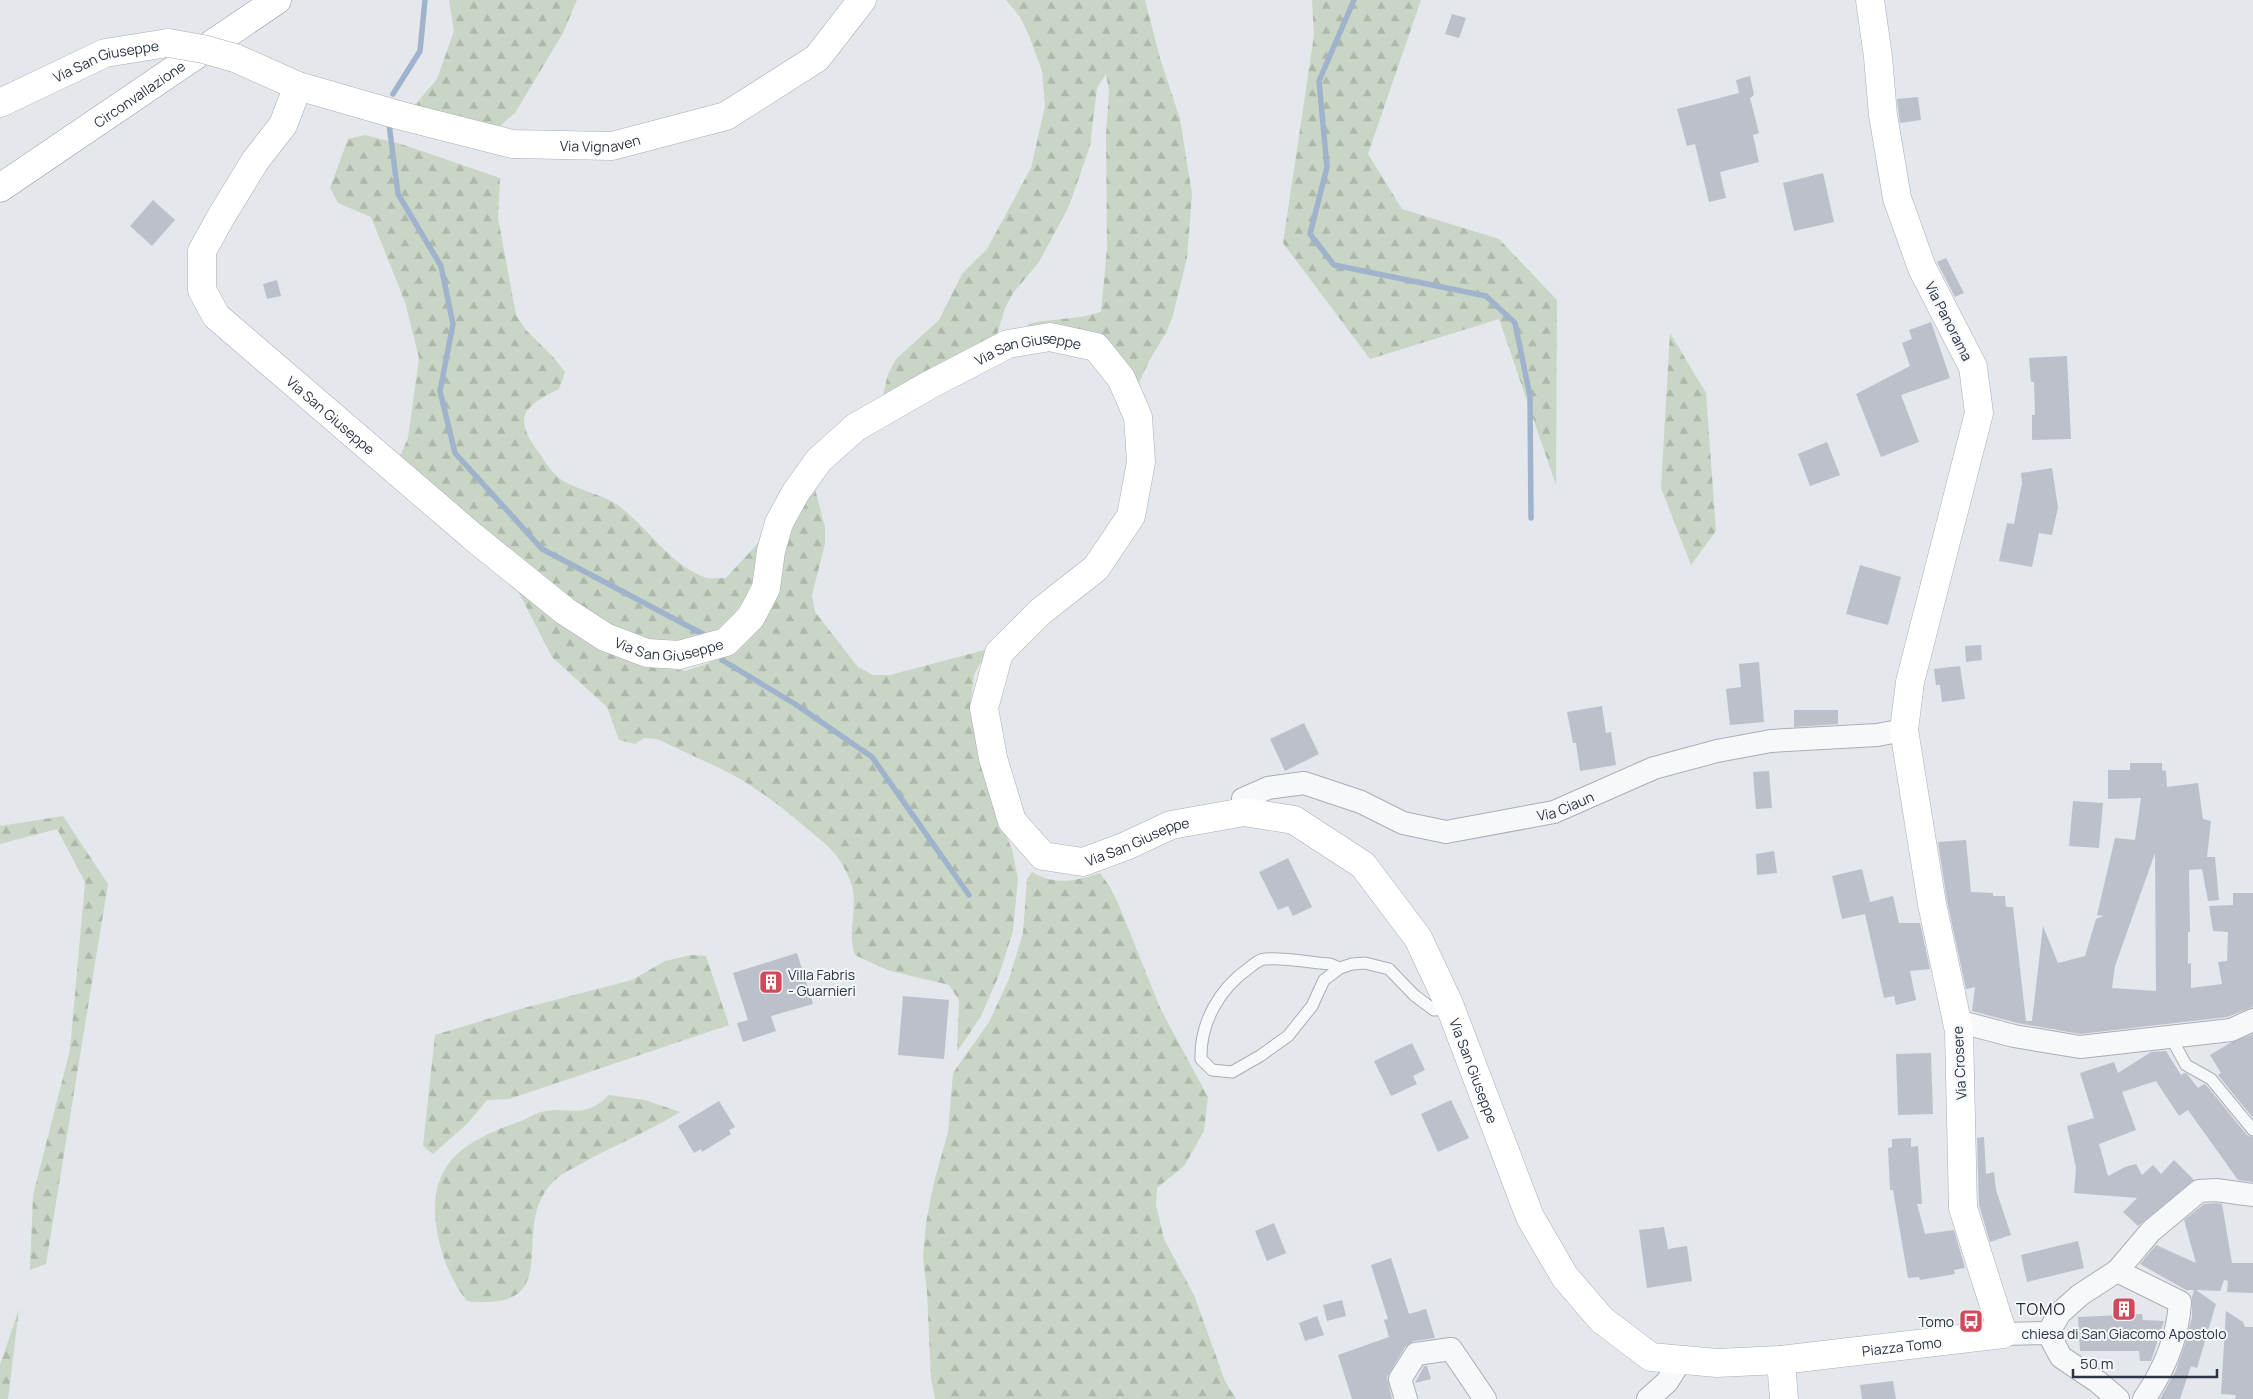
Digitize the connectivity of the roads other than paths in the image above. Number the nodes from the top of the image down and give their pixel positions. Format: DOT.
graph roads {
  1 [pos="277,0"];
  2 [pos="862,0"];
  3 [pos="1870,0"];
  4 [pos="298,86"];
  5 [pos="0,103"];
  6 [pos="0,188"];
  7 [pos="1904,730"];
  8 [pos="1244,812"];
  9 [pos="1340,968"];
  10 [pos="1451,1009"];
  11 [pos="2253,1020"];
  12 [pos="1957,1021"];
  13 [pos="2170,1036"];
  14 [pos="2253,1130"];
  15 [pos="2253,1195"];
  16 [pos="2117,1271"];
  17 [pos="2048,1333"];
  18 [pos="2003,1334"];
  19 [pos="1681,1360"];
  20 [pos="1781,1360"];
  21 [pos="1406,1399"];
  22 [pos="1485,1399"];
  23 [pos="1648,1399"];
  24 [pos="1784,1399"];
  25 [pos="2118,1399"];
  26 [pos="2144,1399"];
  1 -- 6 [label="main road, Circonvallazione"];
  2 -- 4 [label="main road, Via Vignaven"];
  3 -- 7 [label="main road, Via Panorama"];
  4 -- 5 [label="main road, Via San Giuseppe, bridge"];
  4 -- 8 [label="main road, Via San Giuseppe"];
  7 -- 8 [label="street, Via Ciaun"];
  7 -- 12 [label="main road, Via Crosere"];
  8 -- 10 [label="main road, Via San Giuseppe"];
  9 -- 9 [label="lane"];
  9 -- 10 [label="lane"];
  10 -- 19 [label="main road, Via San Giuseppe"];
  11 -- 13 [label="street"];
  12 -- 13 [label="street"];
  12 -- 18 [label="main road, Via Crosere"];
  13 -- 14 [label="lane"];
  15 -- 16 [label="street"];
  16 -- 17 [label="street"];
  16 -- 26 [label="street"];
  17 -- 18 [label="street, Piazza Tomo"];
  17 -- 25 [label="street"];
  18 -- 20 [label="main road, Piazza Tomo"];
  19 -- 20 [label="main road, Via San Giuseppe"];
  19 -- 23 [label="street"];
  20 -- 24 [label="main road"];
  21 -- 22 [label="street"];
}
